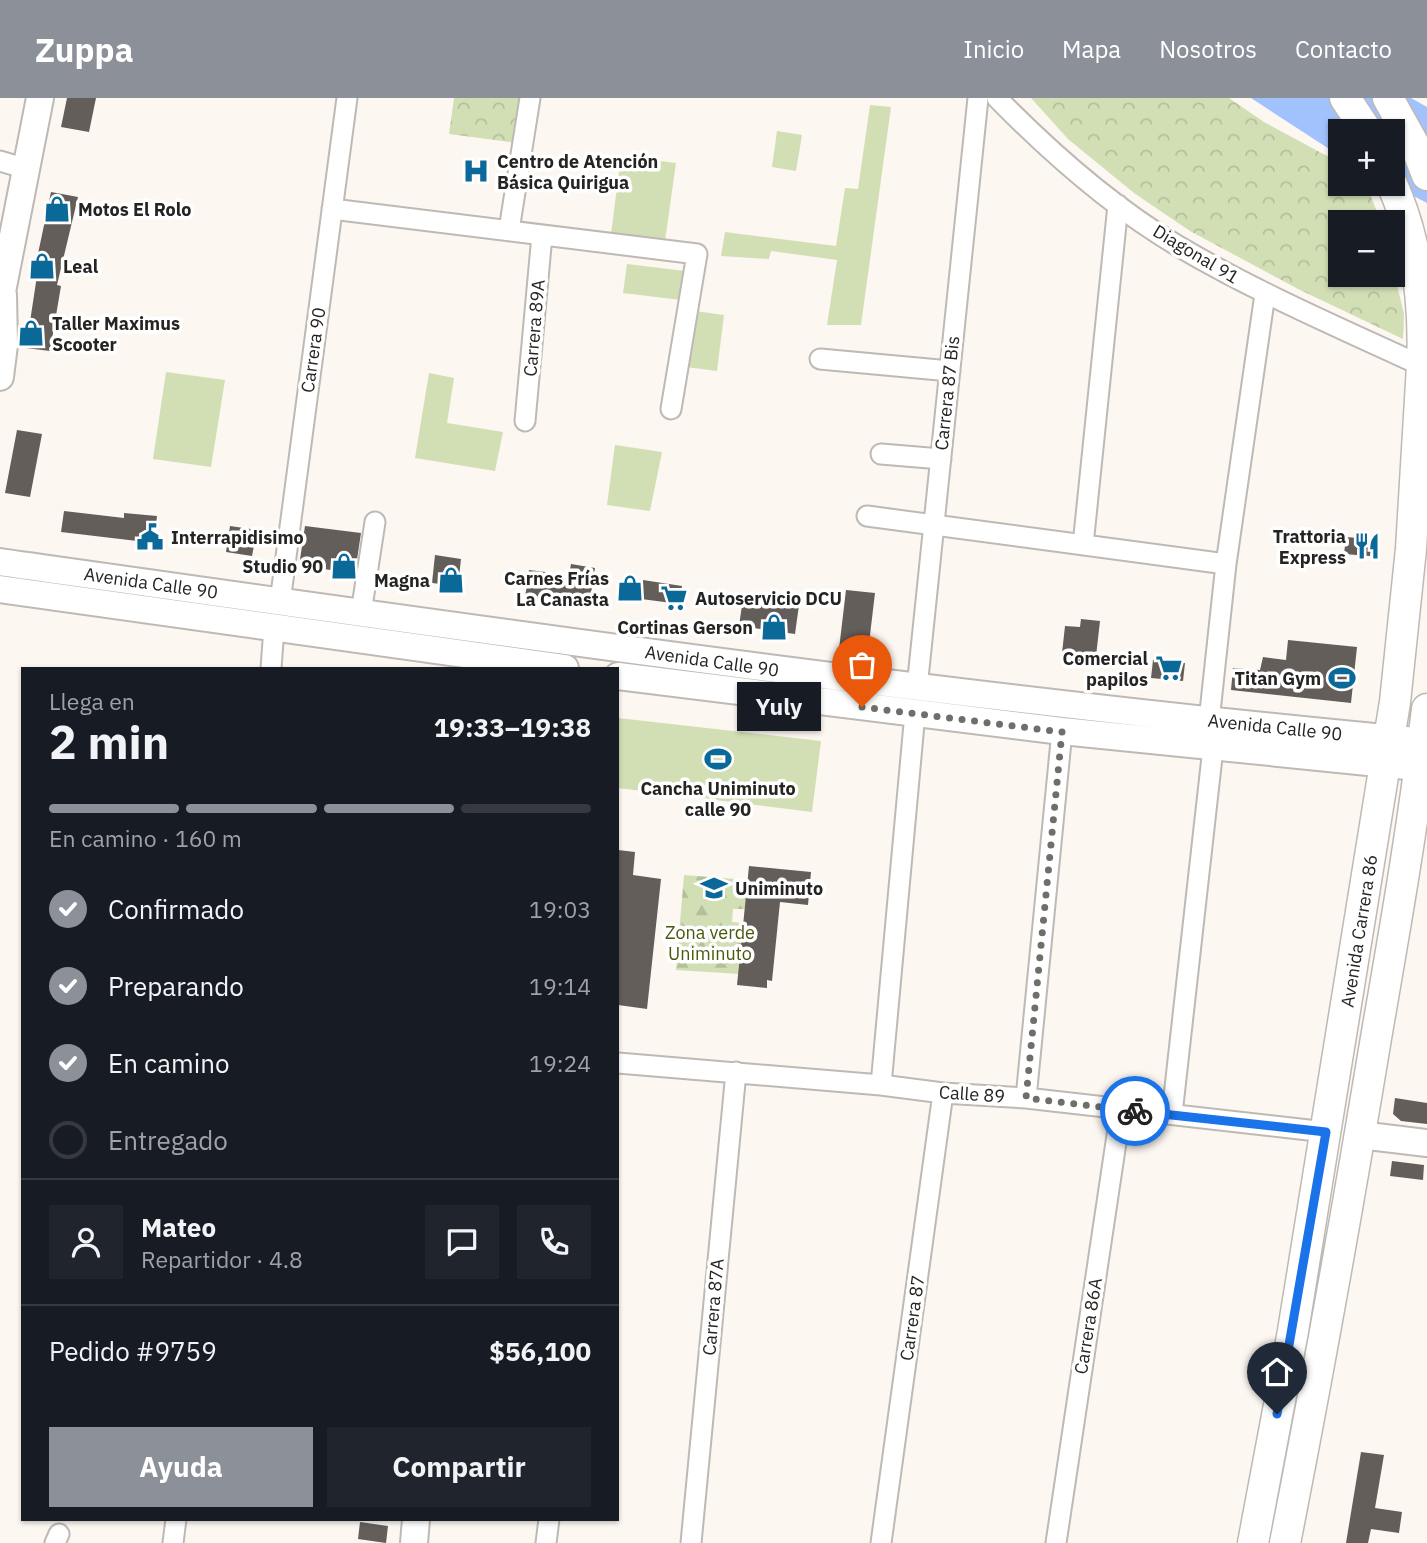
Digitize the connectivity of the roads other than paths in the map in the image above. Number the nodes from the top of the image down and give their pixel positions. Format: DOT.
graph roads {
  1 [pos="40,98"];
  2 [pos="347,98"];
  3 [pos="530,98"];
  4 [pos="978,98"];
  5 [pos="997,98"];
  6 [pos="1345,98"];
  7 [pos="1388,98"];
  8 [pos="1359,119"];
  9 [pos="0,162"];
  10 [pos="27,169"];
  11 [pos="1427,175"];
  12 [pos="1396,196"];
  13 [pos="1118,205"];
  14 [pos="332,209"];
  15 [pos="509,230"];
  16 [pos="542,235"];
  17 [pos="2,286"];
  18 [pos="1265,294"];
  19 [pos="820,359"];
  20 [pos="1422,366"];
  21 [pos="950,371"];
  22 [pos="0,377"];
  23 [pos="671,409"];
  24 [pos="525,421"];
  25 [pos="881,454"];
  26 [pos="941,459"];
  27 [pos="867,516"];
  28 [pos="374,522"];
  29 [pos="934,525"];
  30 [pos="1083,545"];
  31 [pos="0,562"];
  32 [pos="1226,564"];
  33 [pos="0,589"];
  34 [pos="280,602"];
  35 [pos="361,613"];
  36 [pos="274,628"];
  37 [pos="512,665"];
  38 [pos="271,667"];
  39 [pos="547,667"];
  40 [pos="619,676"];
  41 [pos="916,701"];
  42 [pos="1427,709"];
  43 [pos="1209,721"];
  44 [pos="1062,732"];
  45 [pos="1213,748"];
  46 [pos="1388,752"];
  47 [pos="1424,755"];
  48 [pos="619,1063"];
  49 [pos="736,1072"];
  50 [pos="881,1085"];
  51 [pos="943,1093"];
  52 [pos="1026,1098"];
  53 [pos="1121,1109"];
  54 [pos="1172,1114"];
  55 [pos="1326,1132"];
  56 [pos="1360,1135"];
  57 [pos="1427,1143"];
  58 [pos="176,1521"];
  59 [pos="416,1521"];
  60 [pos="549,1521"];
  61 [pos="173,1543"];
  62 [pos="414,1543"];
  63 [pos="546,1543"];
  64 [pos="691,1543"];
  65 [pos="881,1543"];
  66 [pos="1056,1543"];
  67 [pos="1253,1543"];
  68 [pos="1285,1543"];
  1 -- 10 [label="main road"];
  2 -- 14 [label="street, Carrera 90"];
  3 -- 15 [label="street"];
  4 -- 21 [label="street, Carrera 87 Bis"];
  5 -- 13 [label="street, Diagonal 91"];
  6 -- 8 [label="main road"];
  7 -- 11 [label="main road"];
  9 -- 10 [label="street"];
  10 -- 17 [label="main road"];
  12 -- 20 [label="main road, Avenida Carrera 86"];
  13 -- 18 [label="street, Diagonal 91"];
  13 -- 30 [label="street"];
  14 -- 15 [label="street"];
  14 -- 34 [label="street, Carrera 90"];
  15 -- 16 [label="street"];
  16 -- 23 [label="street"];
  16 -- 24 [label="street, Carrera 89A"];
  17 -- 22 [label="main road"];
  18 -- 20 [label="street, Diagonal 91"];
  18 -- 32 [label="street"];
  19 -- 21 [label="street"];
  20 -- 46 [label="main road, Avenida Carrera 86"];
  21 -- 26 [label="street, Carrera 87 Bis"];
  25 -- 26 [label="street"];
  26 -- 29 [label="street, Carrera 87 Bis"];
  27 -- 29 [label="street"];
  28 -- 35 [label="street"];
  29 -- 30 [label="street"];
  29 -- 41 [label="street, Carrera 87 Bis"];
  30 -- 32 [label="street"];
  31 -- 34 [label="main road, Avenida Calle 90"];
  32 -- 43 [label="street"];
  33 -- 36 [label="main road, Avenida Calle 90"];
  34 -- 35 [label="main road, Avenida Calle 90"];
  35 -- 41 [label="main road, Avenida Calle 90"];
  36 -- 37 [label="main road, Avenida Calle 90"];
  36 -- 38 [label="street"];
  37 -- 39 [label="main road, Avenida Calle 90"];
  40 -- 41 [label="main road, Avenida Calle 90"];
  41 -- 43 [label="main road, Avenida Calle 90"];
  41 -- 44 [label="main road, Avenida Calle 90"];
  41 -- 50 [label="street, Carrera 87 Bis"];
  42 -- 47 [label="main road, Avenida Carrera 86"];
  43 -- 46 [label="main road, Avenida Calle 90"];
  44 -- 45 [label="main road, Avenida Calle 90"];
  44 -- 52 [label="street"];
  45 -- 46 [label="main road, Avenida Calle 90"];
  45 -- 54 [label="street"];
  46 -- 47 [label="main road, Avenida Calle 90"];
  46 -- 55 [label="main road, Avenida Carrera 86"];
  47 -- 56 [label="main road, Avenida Carrera 86"];
  48 -- 49 [label="street, Calle 89"];
  49 -- 50 [label="street, Calle 89"];
  49 -- 64 [label="street, Carrera 87A"];
  50 -- 51 [label="street, Calle 89"];
  51 -- 52 [label="street, Calle 89"];
  51 -- 65 [label="street, Carrera 87"];
  52 -- 53 [label="street, Calle 89"];
  53 -- 54 [label="street, Calle 89"];
  53 -- 66 [label="street, Carrera 86A"];
  54 -- 55 [label="street, Calle 89"];
  55 -- 67 [label="main road, Avenida Carrera 86"];
  56 -- 57 [label="main road"];
  56 -- 68 [label="main road, Avenida Carrera 86"];
  58 -- 61 [label="street"];
  59 -- 62 [label="main road"];
  60 -- 63 [label="street"];
}
